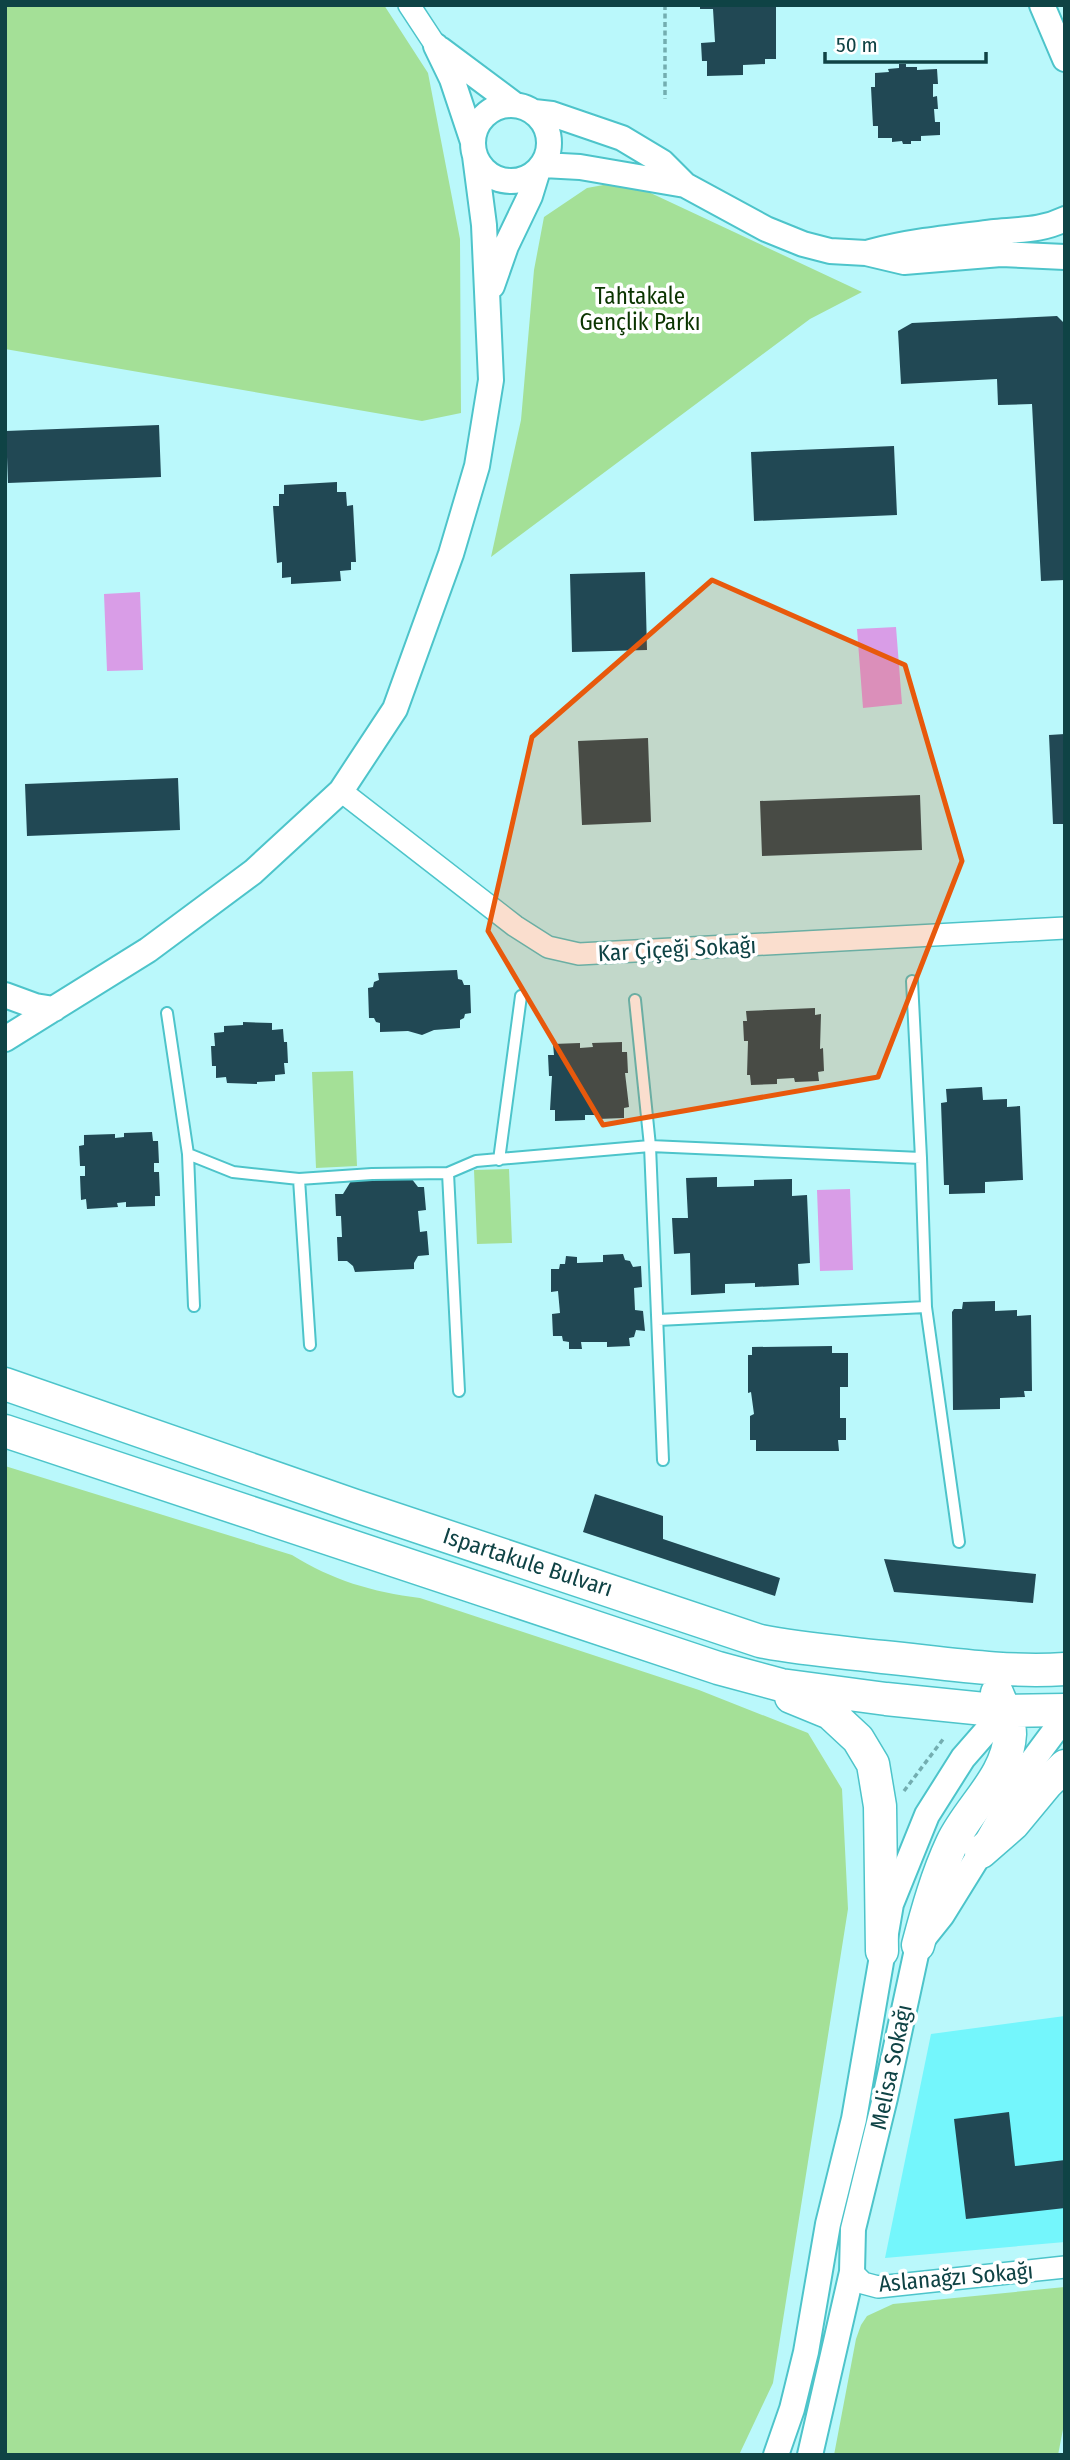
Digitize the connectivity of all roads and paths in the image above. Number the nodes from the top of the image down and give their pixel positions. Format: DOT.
graph roads {
  1 [pos="409,5"];
  2 [pos="665,5"];
  3 [pos="1042,5"];
  4 [pos="436,46"];
  5 [pos="1065,58"];
  6 [pos="665,99"];
  7 [pos="525,109"];
  8 [pos="474,149"];
  9 [pos="540,168"];
  10 [pos="685,185"];
  11 [pos="1065,219"];
  12 [pos="866,253"];
  13 [pos="1065,257"];
  14 [pos="486,303"];
  15 [pos="341,791"];
  16 [pos="1065,928"];
  17 [pos="912,981"];
  18 [pos="5,995"];
  19 [pos="521,996"];
  20 [pos="635,1000"];
  21 [pos="54,1009"];
  22 [pos="167,1013"];
  23 [pos="5,1039"];
  24 [pos="650,1146"];
  25 [pos="188,1154"];
  26 [pos="922,1157"];
  27 [pos="499,1160"];
  28 [pos="448,1173"];
  29 [pos="299,1179"];
  30 [pos="194,1306"];
  31 [pos="926,1307"];
  32 [pos="659,1320"];
  33 [pos="310,1345"];
  34 [pos="5,1384"];
  35 [pos="459,1391"];
  36 [pos="5,1430"];
  37 [pos="663,1460"];
  38 [pos="959,1542"];
  39 [pos="1061,1665"];
  40 [pos="971,1668"];
  41 [pos="738,1674"];
  42 [pos="1065,1710"];
  43 [pos="1004,1711"];
  44 [pos="1065,1717"];
  45 [pos="944,1738"];
  46 [pos="1065,1766"];
  47 [pos="897,1801"];
  48 [pos="981,1852"];
  49 [pos="918,1945"];
  50 [pos="882,1951"];
  51 [pos="1065,2267"];
  52 [pos="852,2272"];
  53 [pos="777,2454"];
  54 [pos="810,2455"];
  1 -- 4 [label="street"];
  2 -- 6 [label="path"];
  3 -- 5 [label="street"];
  4 -- 7 [label="street"];
  4 -- 8 [label="street"];
  7 -- 8 [label="street"];
  7 -- 9 [label="street"];
  7 -- 10 [label="street"];
  8 -- 9 [label="street"];
  8 -- 14 [label="street"];
  9 -- 10 [label="street"];
  9 -- 14 [label="street"];
  10 -- 12 [label="street"];
  11 -- 12 [label="street"];
  12 -- 13 [label="street"];
  14 -- 15 [label="street"];
  15 -- 16 [label="street, Kar Çiçeği Sokağı"];
  15 -- 21 [label="street"];
  17 -- 26 [label="lane"];
  18 -- 21 [label="street"];
  19 -- 27 [label="lane"];
  20 -- 24 [label="lane"];
  21 -- 23 [label="street"];
  22 -- 25 [label="lane"];
  24 -- 26 [label="lane"];
  24 -- 27 [label="lane"];
  24 -- 32 [label="lane"];
  25 -- 29 [label="lane"];
  25 -- 30 [label="lane"];
  26 -- 31 [label="lane"];
  27 -- 28 [label="lane"];
  28 -- 29 [label="lane"];
  28 -- 35 [label="lane"];
  29 -- 33 [label="lane"];
  31 -- 32 [label="lane"];
  31 -- 38 [label="lane"];
  32 -- 37 [label="lane"];
  34 -- 40 [label="main road, Ispartakule Bulvarı"];
  36 -- 41 [label="main road, Ispartakule Bulvarı"];
  39 -- 40 [label="main road, Ispartakule Bulvarı"];
  39 -- 43 [label="main road"];
  40 -- 43 [label="main road"];
  41 -- 43 [label="main road, Ispartakule Bulvarı"];
  41 -- 50 [label="main road"];
  42 -- 43 [label="main road, Ispartakule Bulvarı"];
  43 -- 49 [label="main road"];
  43 -- 50 [label="street, Melisa Sokağı"];
  44 -- 48 [label="street, Melisa Sokağı"];
  45 -- 47 [label="path"];
  46 -- 48 [label="main road"];
  48 -- 49 [label="street, Melisa Sokağı"];
  49 -- 52 [label="street, Melisa Sokağı"];
  50 -- 53 [label="street, Melisa Sokağı"];
  51 -- 52 [label="street, Aslanağzı Sokağı"];
  52 -- 54 [label="street, Melisa Sokağı"];
}
